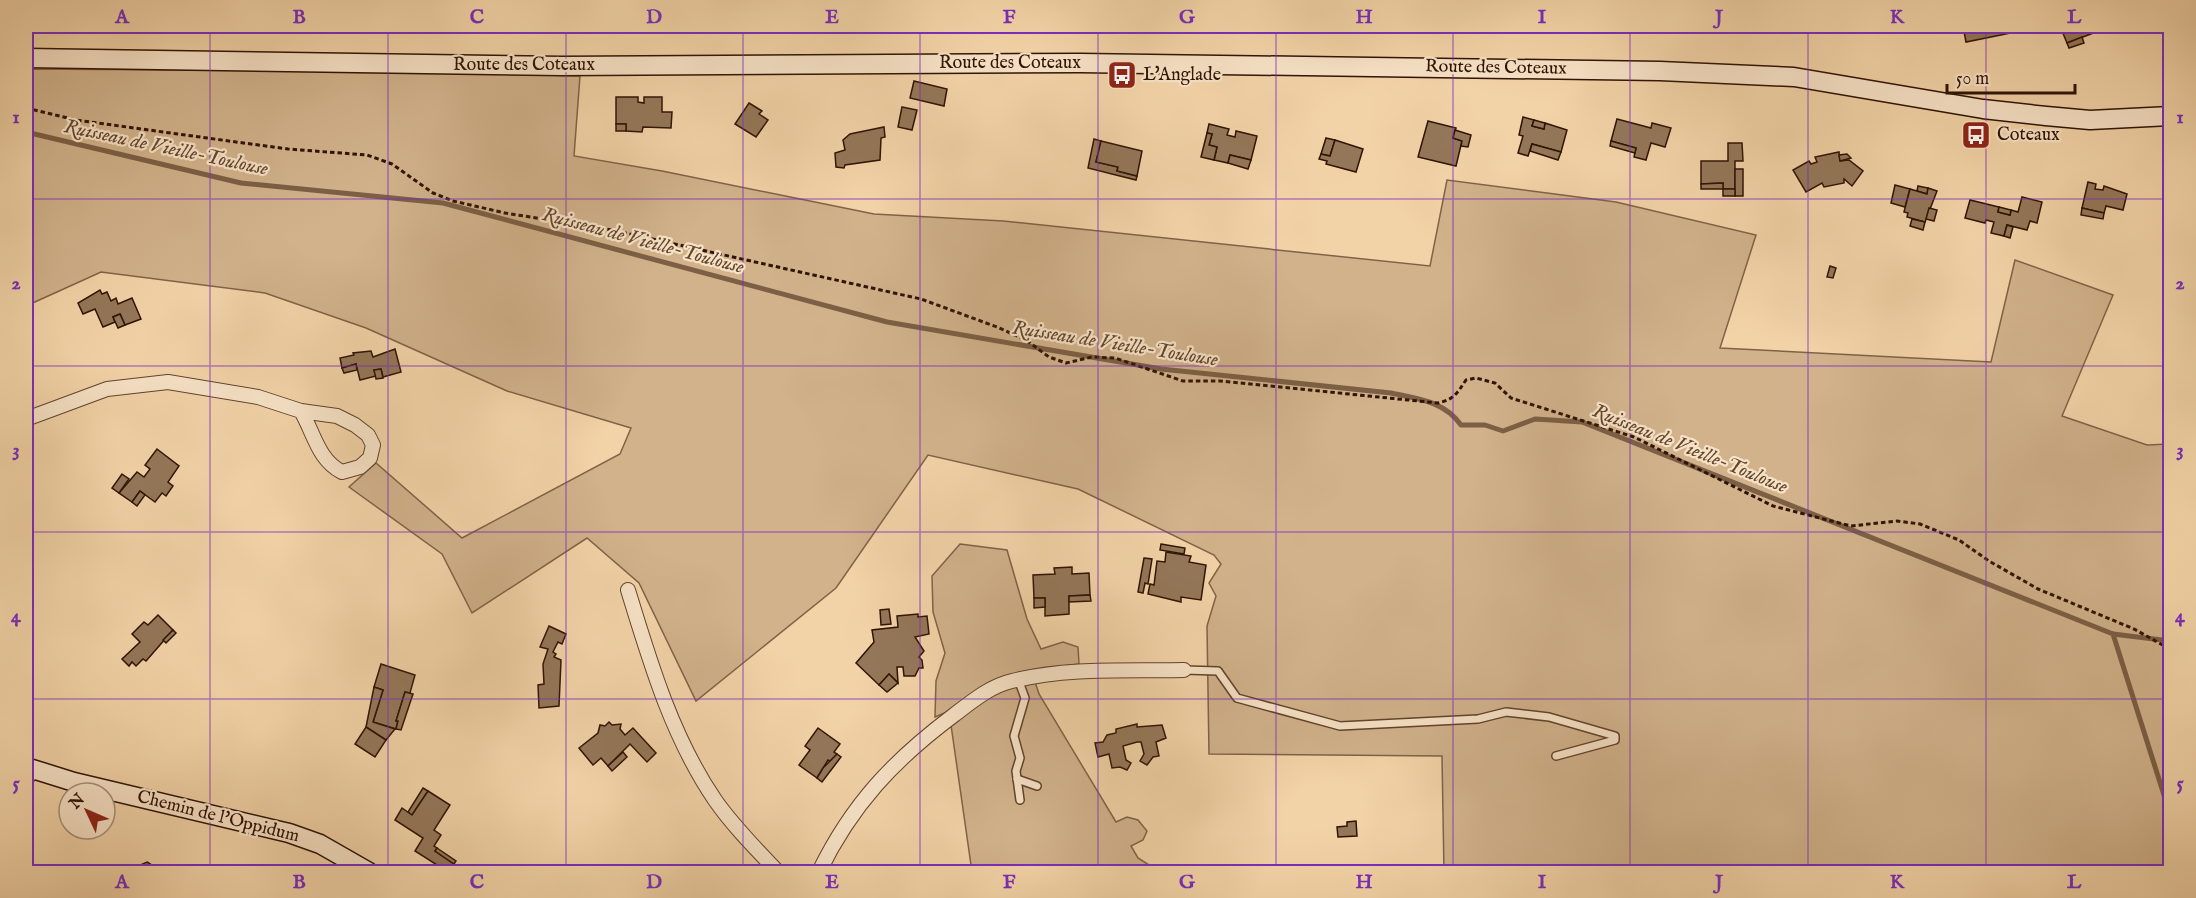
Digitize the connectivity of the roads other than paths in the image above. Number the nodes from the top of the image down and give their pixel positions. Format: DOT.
graph roads {
  1 [pos="26,58"];
  2 [pos="2170,116"];
  3 [pos="301,411"];
  4 [pos="26,420"];
  5 [pos="628,590"];
  6 [pos="1184,670"];
  7 [pos="1018,680"];
  8 [pos="1556,756"];
  9 [pos="30,774"];
  10 [pos="1017,778"];
  11 [pos="1037,786"];
  12 [pos="1020,800"];
  13 [pos="369,873"];
  14 [pos="778,873"];
  15 [pos="819,873"];
  1 -- 2 [label="street, Route des Coteaux"];
  3 -- 3 [label="street"];
  3 -- 4 [label="street"];
  5 -- 14 [label="street"];
  6 -- 7 [label="street"];
  6 -- 8 [label="lane"];
  7 -- 10 [label="lane"];
  7 -- 15 [label="street"];
  9 -- 13 [label="street, Chemin de l'Oppidum"];
  10 -- 11 [label="lane"];
  10 -- 12 [label="lane"];
}
